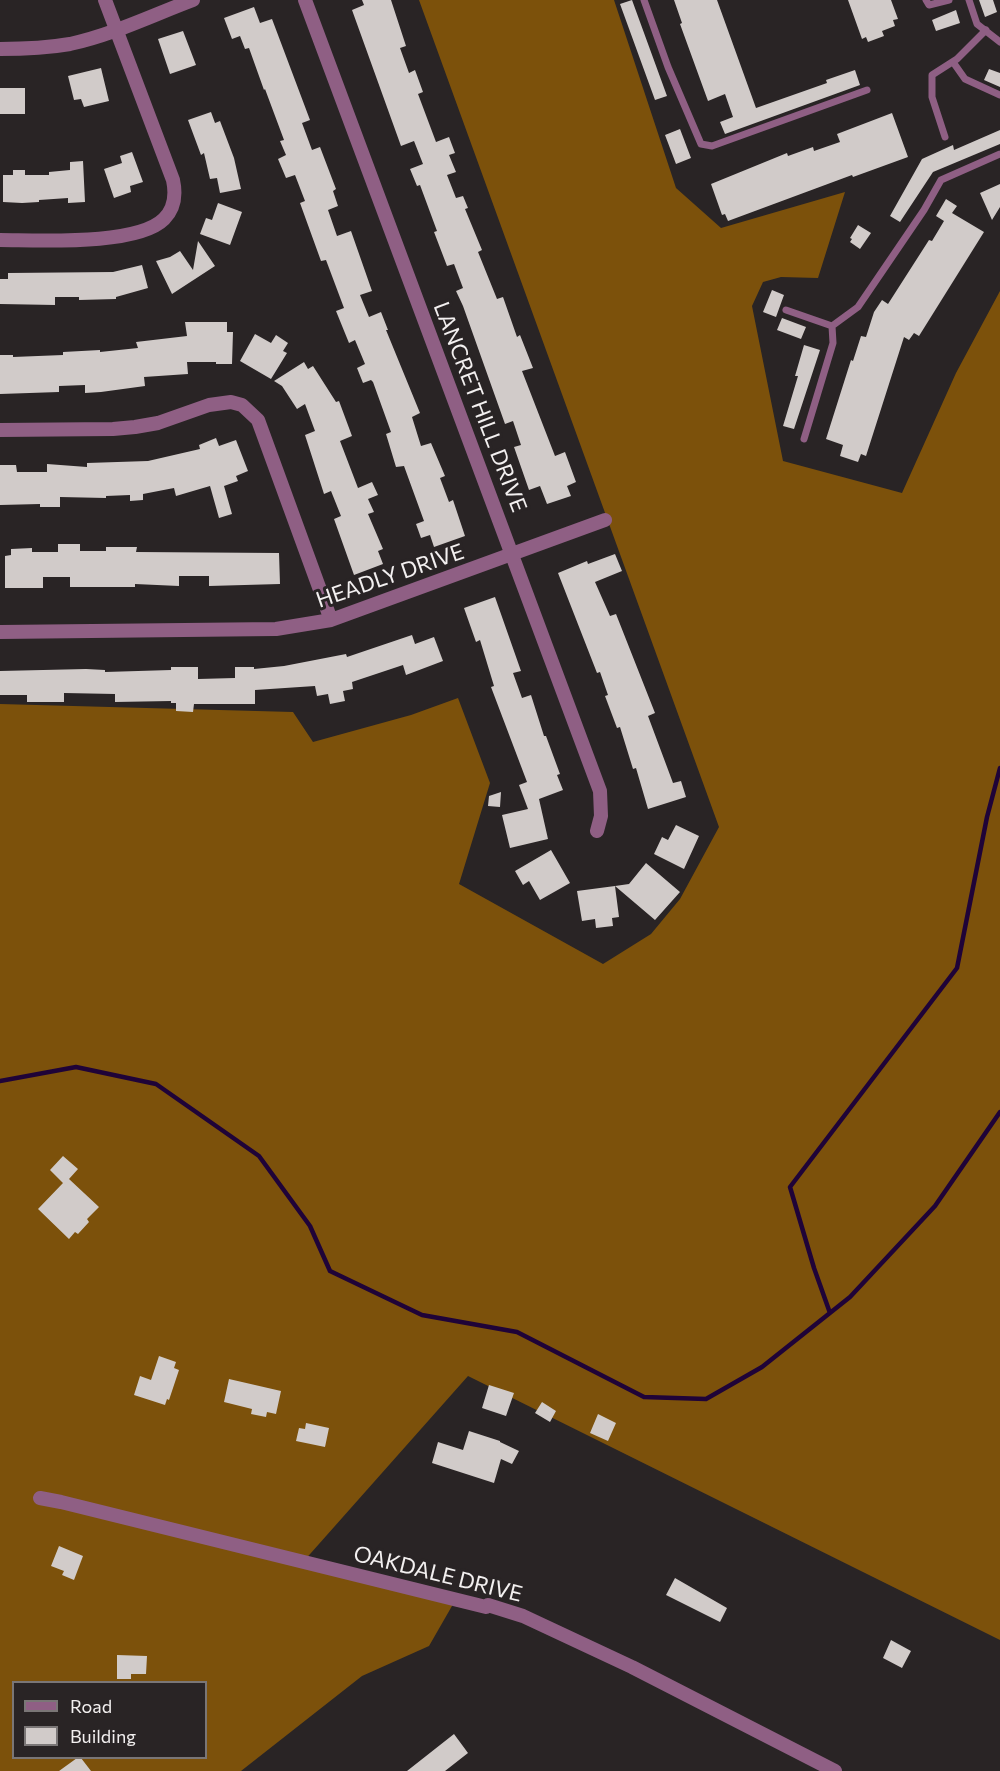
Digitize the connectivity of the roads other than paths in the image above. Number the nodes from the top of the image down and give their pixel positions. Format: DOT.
graph roads {
  1 [pos="105,0"];
  2 [pos="193,0"];
  3 [pos="305,0"];
  4 [pos="644,0"];
  5 [pos="926,0"];
  6 [pos="949,0"];
  7 [pos="969,0"];
  8 [pos="116,29"];
  9 [pos="986,30"];
  10 [pos="1000,42"];
  11 [pos="0,49"];
  12 [pos="953,62"];
  13 [pos="867,90"];
  14 [pos="1000,94"];
  15 [pos="945,136"];
  16 [pos="1000,154"];
  17 [pos="0,240"];
  18 [pos="786,310"];
  19 [pos="832,326"];
  20 [pos="0,430"];
  21 [pos="804,439"];
  22 [pos="605,520"];
  23 [pos="513,555"];
  24 [pos="331,620"];
  25 [pos="0,632"];
  26 [pos="597,831"];
  27 [pos="40,1498"];
  28 [pos="835,1771"];
  1 -- 8 [label="street"];
  2 -- 8 [label="street"];
  3 -- 23 [label="street, LANCRET HILL DRIVE"];
  4 -- 13 [label="lane"];
  5 -- 6 [label="lane"];
  7 -- 9 [label="lane"];
  8 -- 11 [label="street"];
  8 -- 17 [label="street"];
  9 -- 10 [label="lane"];
  9 -- 12 [label="lane"];
  12 -- 14 [label="lane"];
  12 -- 15 [label="lane"];
  16 -- 19 [label="lane"];
  18 -- 19 [label="lane"];
  19 -- 21 [label="lane"];
  20 -- 24 [label="street"];
  22 -- 23 [label="street, HEADLY DRIVE"];
  23 -- 24 [label="street, HEADLY DRIVE"];
  23 -- 26 [label="street, LANCRET HILL DRIVE"];
  24 -- 25 [label="street, HEADLY DRIVE"];
  27 -- 28 [label="street, OAKDALE DRIVE"];
}
